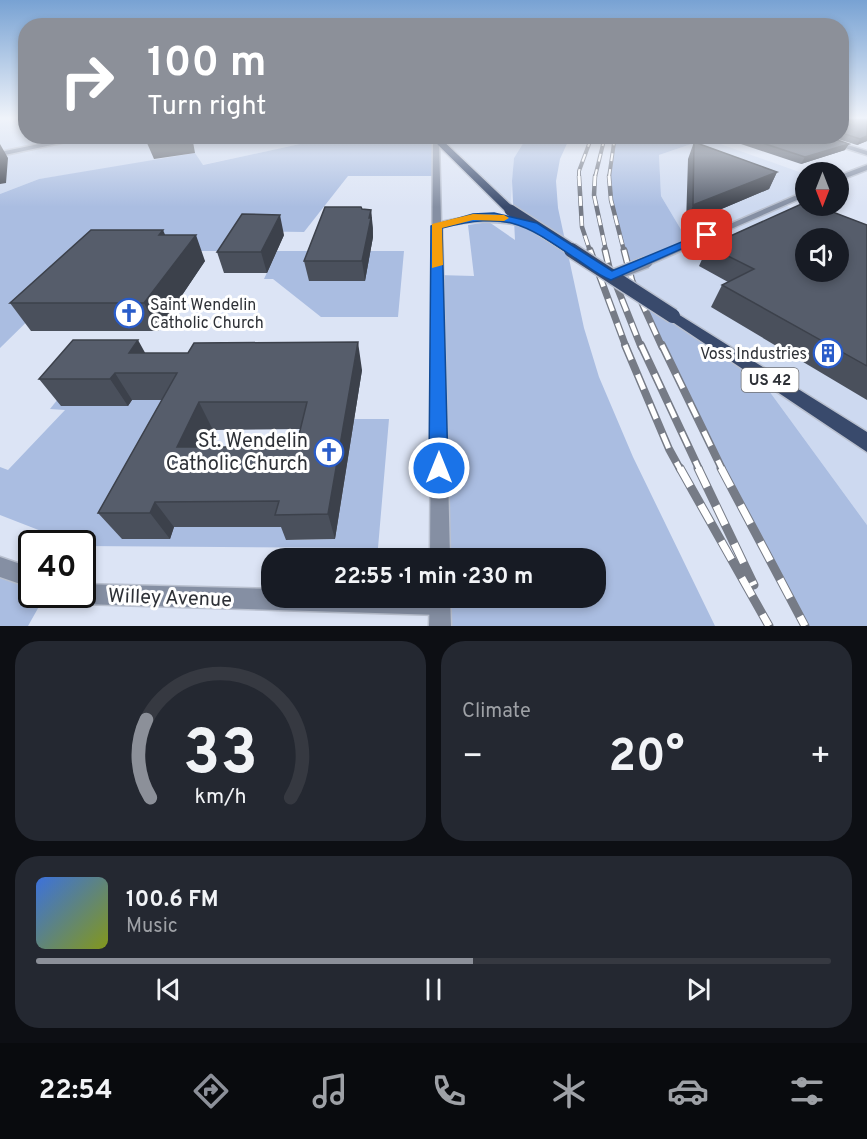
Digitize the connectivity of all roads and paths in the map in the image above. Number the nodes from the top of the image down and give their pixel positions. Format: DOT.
graph roads {
  1 [pos="29,148"];
  2 [pos="435,148"];
  3 [pos="446,148"];
  4 [pos="851,148"];
  5 [pos="867,153"];
  6 [pos="0,154"];
  7 [pos="867,167"];
  8 [pos="849,174"];
  9 [pos="795,197"];
  10 [pos="778,204"];
  11 [pos="795,212"];
  12 [pos="533,225"];
  13 [pos="436,226"];
  14 [pos="611,276"];
  15 [pos="867,443"];
  16 [pos="440,548"];
  17 [pos="0,567"];
  18 [pos="18,573"];
  19 [pos="96,594"];
  20 [pos="261,598"];
  21 [pos="440,608"];
  22 [pos="440,626"];
  1 -- 6 [label="street"];
  2 -- 13 [label="street"];
  3 -- 12 [label="main road, US 42, bridge"];
  4 -- 5 [label="street"];
  7 -- 8 [label="street"];
  9 -- 10 [label="street"];
  10 -- 11 [label="street"];
  10 -- 14 [label="street, bridge"];
  12 -- 13 [label="street"];
  12 -- 14 [label="main road, US 42, bridge"];
  13 -- 16 [label="street"];
  14 -- 15 [label="main road, US 42, bridge"];
  17 -- 18 [label="street"];
  19 -- 20 [label="street, Willey Avenue"];
  21 -- 22 [label="street"];
}
